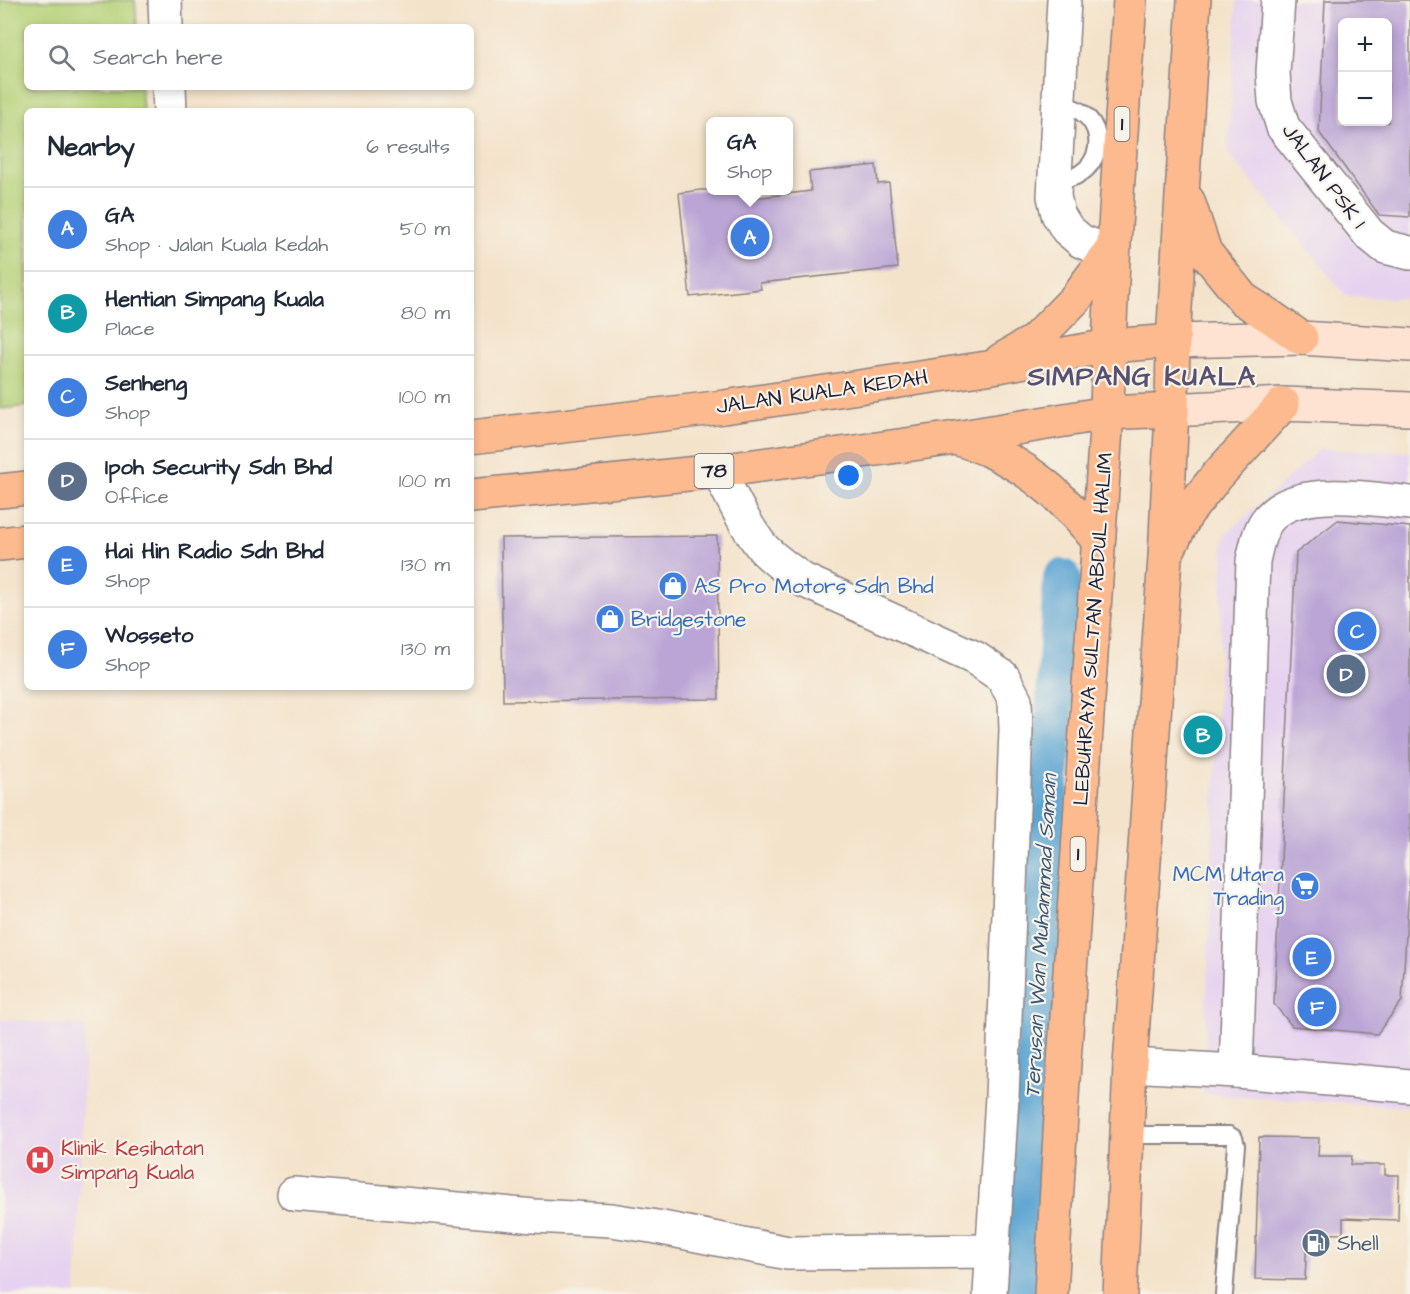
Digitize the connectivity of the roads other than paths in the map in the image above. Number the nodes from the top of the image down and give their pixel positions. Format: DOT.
graph roads {
  1 [pos="165,0"];
  2 [pos="1064,0"];
  3 [pos="1130,0"];
  4 [pos="1194,0"];
  5 [pos="1278,0"];
  6 [pos="166,24"];
  7 [pos="169,90"];
  8 [pos="170,108"];
  9 [pos="1182,185"];
  10 [pos="1113,248"];
  11 [pos="1410,253"];
  12 [pos="1301,338"];
  13 [pos="1173,341"];
  14 [pos="1410,345"];
  15 [pos="1109,346"];
  16 [pos="987,368"];
  17 [pos="1283,404"];
  18 [pos="1172,410"];
  19 [pos="1410,410"];
  20 [pos="1107,413"];
  21 [pos="474,437"];
  22 [pos="956,438"];
  23 [pos="718,471"];
  24 [pos="24,488"];
  25 [pos="0,491"];
  26 [pos="474,496"];
  27 [pos="1410,503"];
  28 [pos="1098,540"];
  29 [pos="24,541"];
  30 [pos="0,544"];
  31 [pos="1165,557"];
  32 [pos="1131,1065"];
  33 [pos="1236,1071"];
  34 [pos="1410,1086"];
  35 [pos="1127,1135"];
  36 [pos="294,1194"];
  37 [pos="993,1251"];
  38 [pos="990,1294"];
  39 [pos="1051,1294"];
  40 [pos="1120,1294"];
  41 [pos="1224,1294"];
  1 -- 6 [label="street"];
  2 -- 10 [label="street"];
  3 -- 10 [label="main road, LEBUHRAYA SULTAN ABDUL HALIM / 1"];
  4 -- 9 [label="main road"];
  5 -- 11 [label="street, JALAN PSK 1"];
  7 -- 8 [label="street"];
  9 -- 12 [label="main road"];
  9 -- 13 [label="main road"];
  10 -- 15 [label="main road, LEBUHRAYA SULTAN ABDUL HALIM / 1"];
  10 -- 16 [label="main road"];
  12 -- 13 [label="main road"];
  12 -- 14 [label="main road"];
  13 -- 15 [label="main road, JALAN KUALA KEDAH"];
  13 -- 18 [label="main road"];
  15 -- 16 [label="main road, JALAN KUALA KEDAH"];
  15 -- 20 [label="main road, LEBUHRAYA SULTAN ABDUL HALIM / 1"];
  16 -- 21 [label="main road, JALAN KUALA KEDAH"];
  17 -- 18 [label="main road"];
  17 -- 19 [label="main road"];
  17 -- 31 [label="main road"];
  18 -- 20 [label="main road, 78"];
  18 -- 31 [label="main road"];
  20 -- 22 [label="main road, 78"];
  20 -- 28 [label="main road, LEBUHRAYA SULTAN ABDUL HALIM / 1"];
  22 -- 23 [label="main road, 78"];
  22 -- 28 [label="main road"];
  23 -- 26 [label="main road, 78"];
  23 -- 37 [label="street"];
  24 -- 25 [label="main road"];
  27 -- 33 [label="street"];
  28 -- 39 [label="main road, LEBUHRAYA SULTAN ABDUL HALIM / 1"];
  29 -- 30 [label="main road"];
  31 -- 32 [label="main road"];
  32 -- 33 [label="street"];
  32 -- 35 [label="main road"];
  33 -- 34 [label="street"];
  35 -- 40 [label="main road"];
  35 -- 41 [label="lane"];
  36 -- 37 [label="street"];
  37 -- 38 [label="street"];
}
